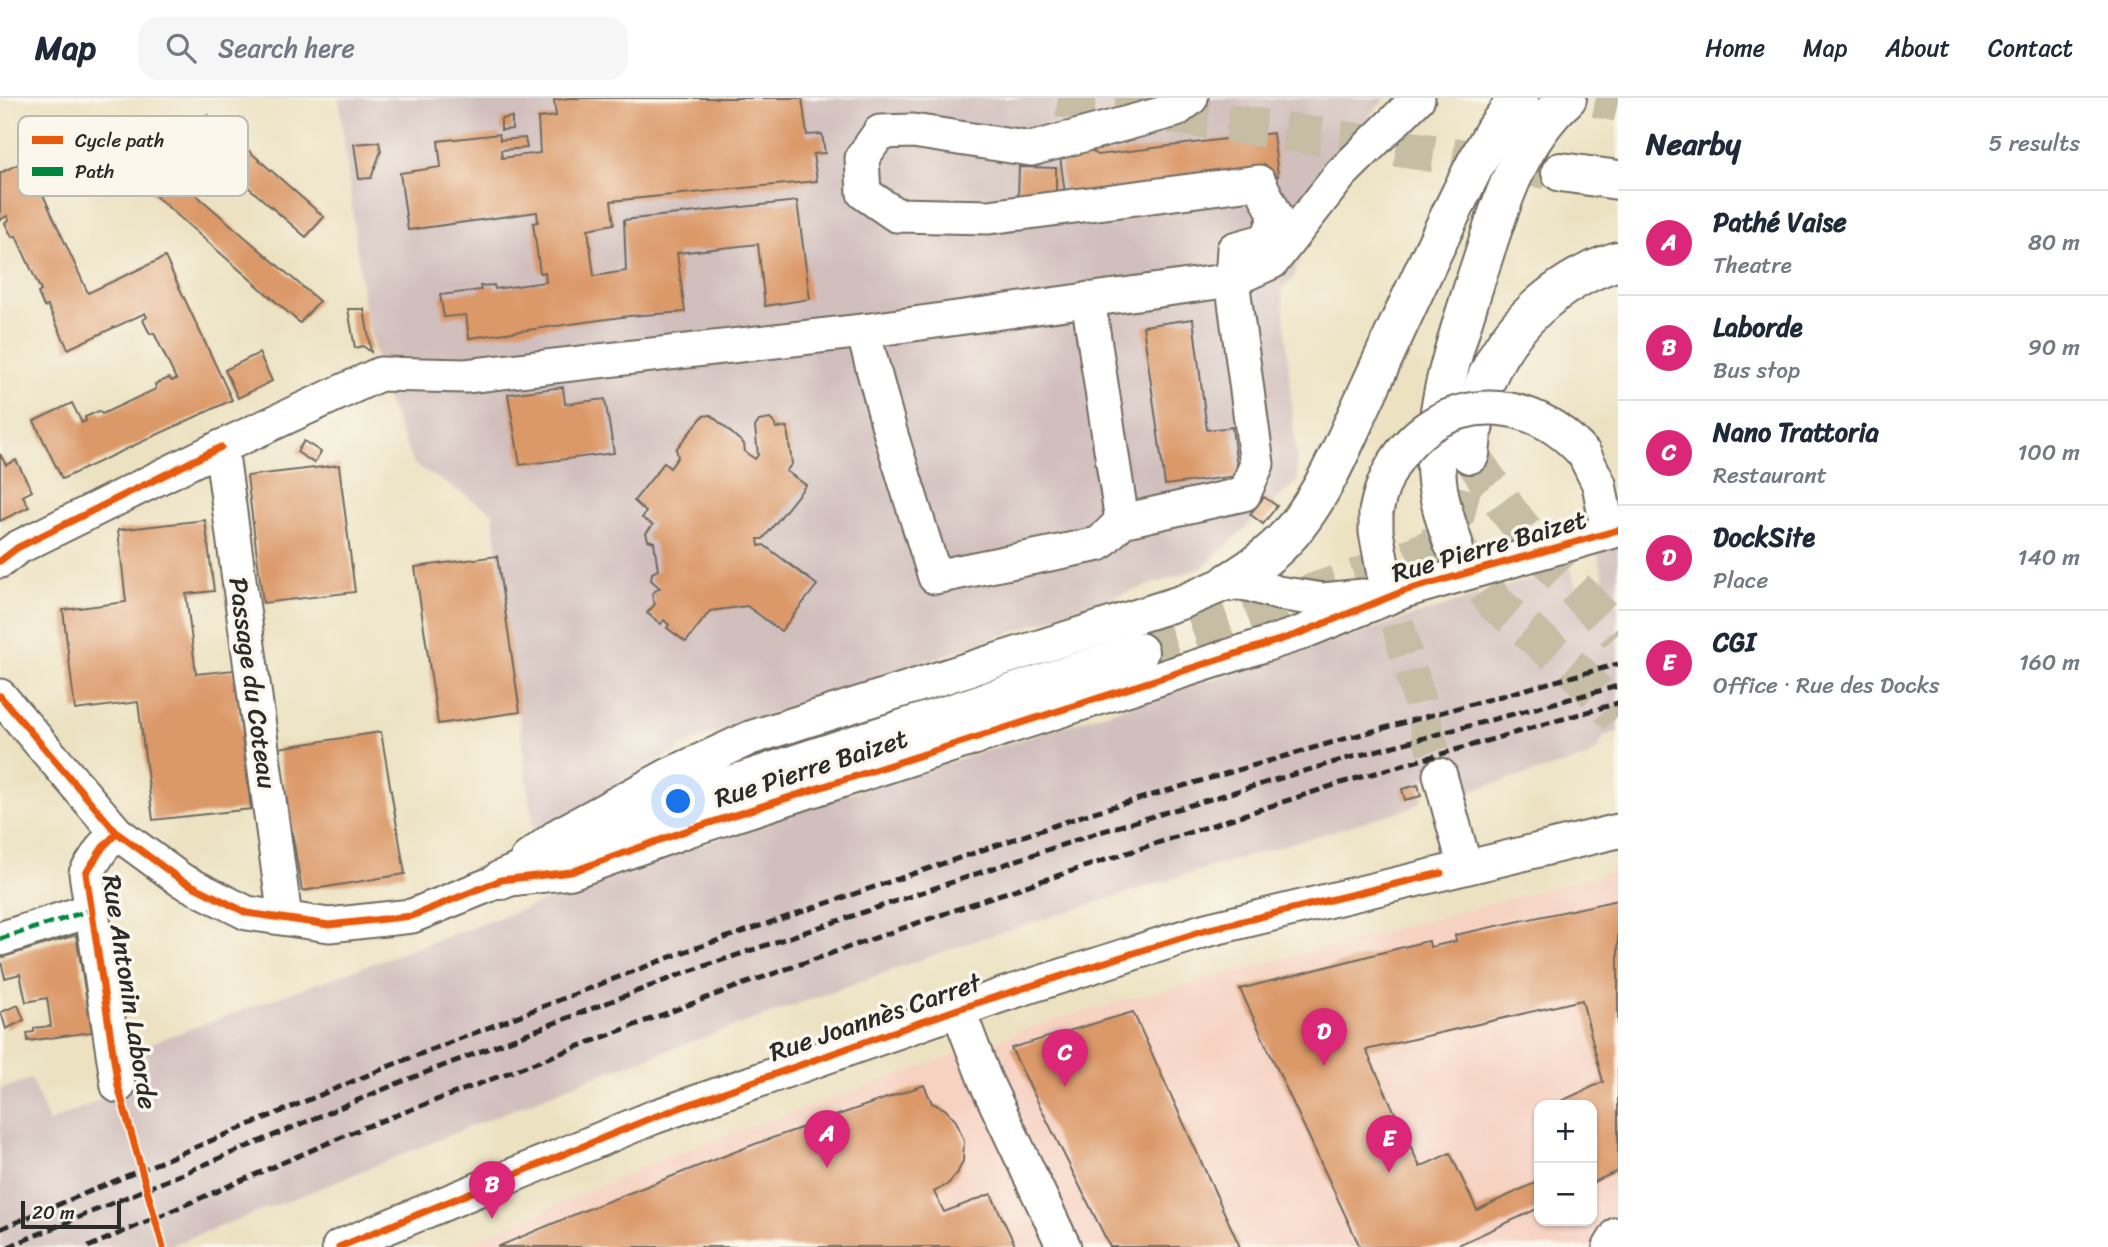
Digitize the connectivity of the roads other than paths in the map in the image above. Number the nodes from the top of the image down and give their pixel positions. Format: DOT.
graph roads {
  1 [pos="1191,98"];
  2 [pos="1418,98"];
  3 [pos="1519,98"];
  4 [pos="1567,98"];
  5 [pos="1562,172"];
  6 [pos="1618,180"];
  7 [pos="1618,261"];
  8 [pos="1233,280"];
  9 [pos="1088,299"];
  10 [pos="863,331"];
  11 [pos="221,447"];
  12 [pos="1470,454"];
  13 [pos="1122,521"];
  14 [pos="1613,531"];
  15 [pos="1453,543"];
  16 [pos="0,561"];
  17 [pos="1229,582"];
  18 [pos="1394,583"];
  19 [pos="1139,652"];
  20 [pos="0,696"];
  21 [pos="1440,775"];
  22 [pos="1618,831"];
  23 [pos="117,833"];
  24 [pos="1465,867"];
  25 [pos="500,880"];
  26 [pos="90,910"];
  27 [pos="285,918"];
  28 [pos="0,939"];
  29 [pos="958,1009"];
  30 [pos="118,1086"];
  31 [pos="1618,1234"];
  32 [pos="339,1247"];
  33 [pos="1064,1247"];
  34 [pos="1610,1247"];
  1 -- 8 [label="street"];
  2 -- 8 [label="street"];
  3 -- 17 [label="highway"];
  4 -- 15 [label="highway"];
  5 -- 6 [label="highway"];
  7 -- 12 [label="highway"];
  8 -- 9 [label="street"];
  8 -- 13 [label="street"];
  9 -- 10 [label="street"];
  9 -- 13 [label="street"];
  10 -- 11 [label="street"];
  10 -- 13 [label="street"];
  11 -- 16 [label="street"];
  11 -- 27 [label="street, Passage du Coteau"];
  14 -- 18 [label="street, Rue Pierre Baizet"];
  14 -- 18 [label="street, bridge"];
  17 -- 18 [label="street, Rue Pierre Baizet"];
  17 -- 25 [label="street, Rue Pierre Baizet"];
  18 -- 25 [label="street, Rue Pierre Baizet"];
  19 -- 25 [label="highway"];
  20 -- 23 [label="street, Rue Pierre Baizet"];
  21 -- 24 [label="street"];
  22 -- 24 [label="street, Rue Joannès Carret"];
  23 -- 26 [label="street, Rue Antonin Laborde"];
  23 -- 27 [label="street, Rue Pierre Baizet"];
  24 -- 29 [label="street, Rue Joannès Carret"];
  25 -- 27 [label="street, Rue Pierre Baizet"];
  26 -- 28 [label="street"];
  26 -- 30 [label="street, Rue Antonin Laborde"];
  29 -- 32 [label="street, Rue Joannès Carret"];
  29 -- 33 [label="street"];
  31 -- 34 [label="street"];
}
